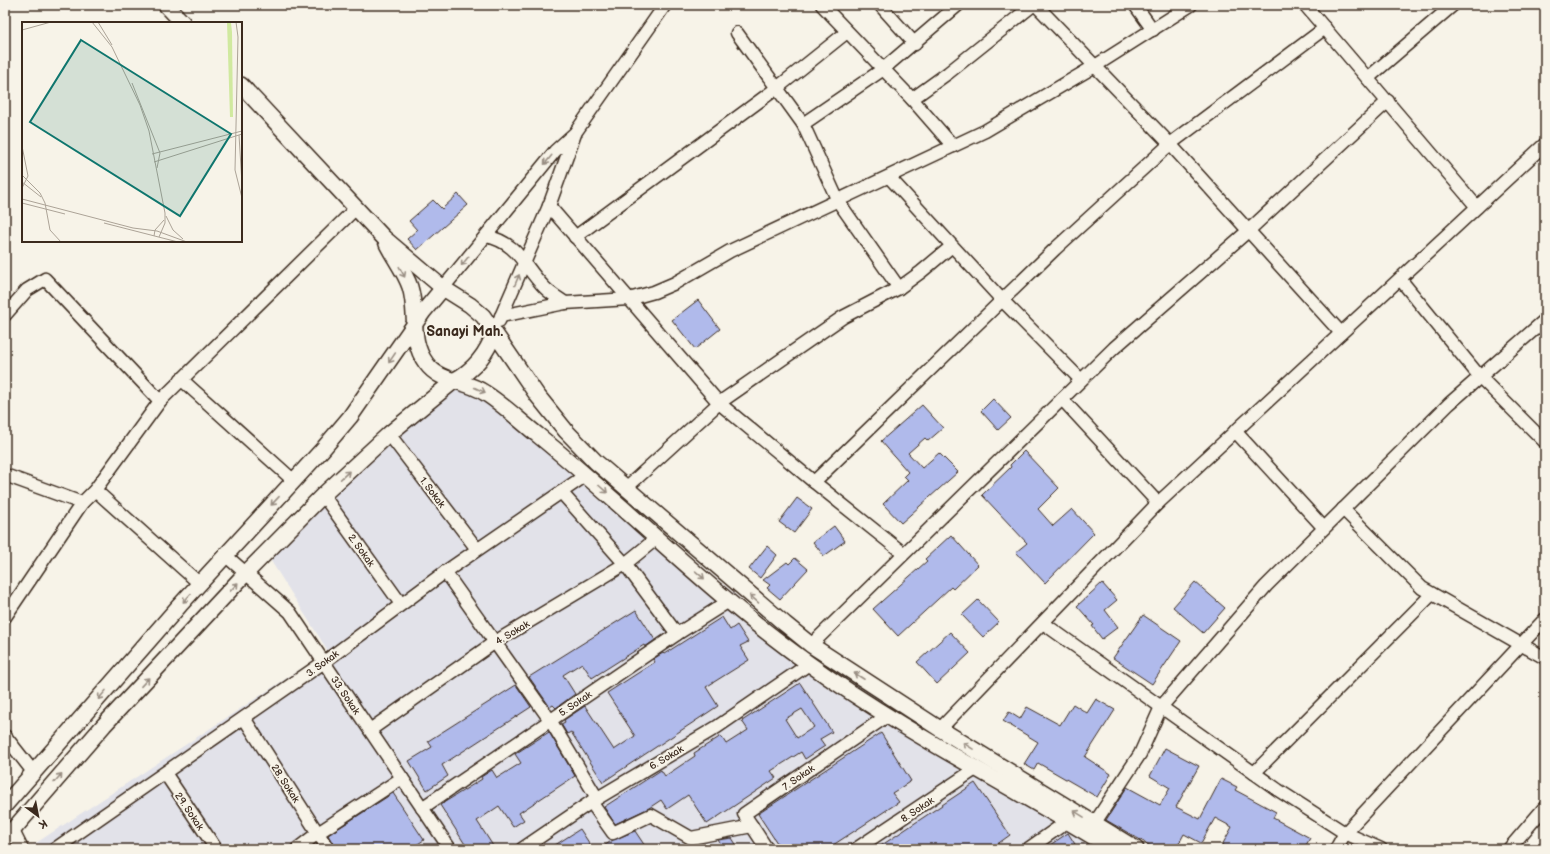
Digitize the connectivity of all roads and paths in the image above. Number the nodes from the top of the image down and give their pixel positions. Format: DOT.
graph roads {
  1 [pos="166,5"];
  2 [pos="665,5"];
  3 [pos="822,5"];
  4 [pos="880,5"];
  5 [pos="958,5"];
  6 [pos="1034,5"];
  7 [pos="1135,5"];
  8 [pos="1191,5"];
  9 [pos="1305,5"];
  10 [pos="1453,5"];
  11 [pos="182,22"];
  12 [pos="1325,28"];
  13 [pos="1153,30"];
  14 [pos="847,32"];
  15 [pos="737,33"];
  16 [pos="915,44"];
  17 [pos="1095,66"];
  18 [pos="882,70"];
  19 [pos="1368,78"];
  20 [pos="242,86"];
  21 [pos="777,88"];
  22 [pos="912,99"];
  23 [pos="1388,101"];
  24 [pos="803,124"];
  25 [pos="575,133"];
  26 [pos="1170,144"];
  27 [pos="953,146"];
  28 [pos="1544,146"];
  29 [pos="889,177"];
  30 [pos="838,201"];
  31 [pos="549,206"];
  32 [pos="1477,207"];
  33 [pos="356,208"];
  34 [pos="1248,231"];
  35 [pos="486,236"];
  36 [pos="575,237"];
  37 [pos="384,238"];
  38 [pos="952,246"];
  39 [pos="525,262"];
  40 [pos="1400,279"];
  41 [pos="443,288"];
  42 [pos="899,288"];
  43 [pos="629,299"];
  44 [pos="1002,300"];
  45 [pos="564,303"];
  46 [pos="5,315"];
  47 [pos="501,316"];
  48 [pos="1545,320"];
  49 [pos="414,325"];
  50 [pos="494,333"];
  51 [pos="1340,333"];
  52 [pos="1480,376"];
  53 [pos="181,379"];
  54 [pos="455,380"];
  55 [pos="1081,380"];
  56 [pos="1062,399"];
  57 [pos="160,401"];
  58 [pos="719,403"];
  59 [pos="1235,431"];
  60 [pos="389,434"];
  61 [pos="1545,442"];
  62 [pos="586,474"];
  63 [pos="5,475"];
  64 [pos="294,481"];
  65 [pos="814,482"];
  66 [pos="626,488"];
  67 [pos="95,490"];
  68 [pos="561,492"];
  69 [pos="323,495"];
  70 [pos="1158,503"];
  71 [pos="82,504"];
  72 [pos="1343,509"];
  73 [pos="1324,528"];
  74 [pos="657,538"];
  75 [pos="477,550"];
  76 [pos="903,554"];
  77 [pos="225,555"];
  78 [pos="625,564"];
  79 [pos="445,572"];
  80 [pos="246,573"];
  81 [pos="200,584"];
  82 [pos="1432,594"];
  83 [pos="729,601"];
  84 [pos="401,604"];
  85 [pos="5,617"];
  86 [pos="1545,619"];
  87 [pos="1043,623"];
  88 [pos="677,634"];
  89 [pos="495,642"];
  90 [pos="811,645"];
  91 [pos="1521,645"];
  92 [pos="1545,658"];
  93 [pos="324,662"];
  94 [pos="809,664"];
  95 [pos="1161,707"];
  96 [pos="887,716"];
  97 [pos="244,718"];
  98 [pos="550,720"];
  99 [pos="940,729"];
  100 [pos="370,730"];
  101 [pos="5,736"];
  102 [pos="977,768"];
  103 [pos="34,773"];
  104 [pos="165,773"];
  105 [pos="1254,773"];
  106 [pos="402,778"];
  107 [pos="594,800"];
  108 [pos="5,805"];
  109 [pos="1545,806"];
  110 [pos="422,808"];
  111 [pos="1068,821"];
  112 [pos="1094,824"];
  113 [pos="752,826"];
  114 [pos="318,833"];
  115 [pos="1345,833"];
  116 [pos="9,836"];
  117 [pos="22,849"];
  118 [pos="55,849"];
  119 [pos="216,849"];
  120 [pos="297,849"];
  121 [pos="328,849"];
  122 [pos="450,849"];
  123 [pos="522,849"];
  124 [pos="768,849"];
  125 [pos="856,849"];
  126 [pos="1028,849"];
  127 [pos="1113,849"];
  128 [pos="1136,849"];
  129 [pos="1336,849"];
  130 [pos="1381,849"];
  131 [pos="1509,849"];
  1 -- 11 [label="street"];
  2 -- 25 [label="street"];
  3 -- 14 [label="street"];
  4 -- 16 [label="street"];
  5 -- 16 [label="street"];
  6 -- 17 [label="street"];
  6 -- 22 [label="street"];
  7 -- 13 [label="street"];
  8 -- 13 [label="street"];
  9 -- 12 [label="street"];
  10 -- 19 [label="street"];
  12 -- 19 [label="street"];
  12 -- 26 [label="street"];
  13 -- 17 [label="street"];
  14 -- 18 [label="street"];
  14 -- 21 [label="street"];
  15 -- 21 [label="street"];
  16 -- 18 [label="street"];
  17 -- 26 [label="street"];
  17 -- 27 [label="street"];
  18 -- 22 [label="street"];
  18 -- 24 [label="street"];
  19 -- 23 [label="street"];
  20 -- 33 [label="street"];
  21 -- 24 [label="street"];
  21 -- 36 [label="street"];
  22 -- 27 [label="street"];
  23 -- 32 [label="street"];
  23 -- 34 [label="street"];
  24 -- 30 [label="street"];
  25 -- 31 [label="street"];
  25 -- 35 [label="street, one-way"];
  26 -- 34 [label="street"];
  26 -- 44 [label="street"];
  27 -- 29 [label="street"];
  28 -- 32 [label="street"];
  29 -- 30 [label="street"];
  29 -- 38 [label="street"];
  30 -- 42 [label="street"];
  30 -- 43 [label="street"];
  31 -- 36 [label="street"];
  31 -- 39 [label="street"];
  32 -- 40 [label="street"];
  33 -- 37 [label="street"];
  33 -- 53 [label="street"];
  34 -- 51 [label="street"];
  34 -- 55 [label="street"];
  35 -- 39 [label="street"];
  35 -- 41 [label="street, one-way"];
  36 -- 43 [label="street"];
  37 -- 41 [label="street"];
  37 -- 49 [label="street, one-way"];
  38 -- 42 [label="street"];
  38 -- 44 [label="street"];
  39 -- 45 [label="street"];
  47 -- 39 [label="street, one-way"];
  40 -- 51 [label="street"];
  40 -- 52 [label="street"];
  41 -- 49 [label="street"];
  41 -- 50 [label="street"];
  42 -- 58 [label="street"];
  43 -- 45 [label="street"];
  43 -- 58 [label="street"];
  44 -- 55 [label="street"];
  44 -- 65 [label="street"];
  45 -- 47 [label="street"];
  46 -- 57 [label="street"];
  47 -- 50 [label="street"];
  48 -- 52 [label="street"];
  49 -- 54 [label="street"];
  49 -- 64 [label="street, one-way"];
  50 -- 54 [label="street"];
  50 -- 66 [label="street"];
  51 -- 59 [label="street"];
  52 -- 61 [label="street"];
  52 -- 72 [label="street"];
  53 -- 57 [label="street"];
  53 -- 64 [label="street"];
  54 -- 60 [label="street"];
  54 -- 62 [label="street, one-way"];
  55 -- 56 [label="street"];
  56 -- 70 [label="street"];
  56 -- 76 [label="street"];
  57 -- 67 [label="street"];
  58 -- 65 [label="street"];
  58 -- 66 [label="street"];
  59 -- 70 [label="street"];
  59 -- 73 [label="street"];
  69 -- 60 [label="street, one-way"];
  60 -- 75 [label="street, 1. Sokak"];
  62 -- 68 [label="street, 3. Sokak"];
  62 -- 74 [label="street, one-way"];
  63 -- 71 [label="street"];
  64 -- 77 [label="street, one-way"];
  65 -- 76 [label="street"];
  90 -- 66 [label="street, one-way"];
  67 -- 71 [label="street"];
  67 -- 81 [label="street"];
  68 -- 75 [label="street, 3. Sokak"];
  68 -- 78 [label="street"];
  69 -- 80 [label="street"];
  69 -- 84 [label="street, 2. Sokak"];
  70 -- 87 [label="street"];
  71 -- 85 [label="street"];
  72 -- 73 [label="street"];
  72 -- 82 [label="street"];
  73 -- 95 [label="street"];
  74 -- 78 [label="street, 4. Sokak"];
  74 -- 83 [label="street, one-way"];
  75 -- 79 [label="street, 3. Sokak"];
  76 -- 90 [label="street"];
  77 -- 80 [label="street, 33. Sokak"];
  77 -- 81 [label="street"];
  78 -- 88 [label="street"];
  78 -- 89 [label="street, 4. Sokak"];
  79 -- 84 [label="street, 3. Sokak"];
  79 -- 89 [label="street"];
  80 -- 93 [label="street, 33. Sokak"];
  116 -- 80 [label="street, one-way"];
  81 -- 103 [label="street, one-way"];
  82 -- 91 [label="street"];
  82 -- 105 [label="street"];
  83 -- 88 [label="street, 5. Sokak"];
  83 -- 94 [label="street"];
  84 -- 93 [label="street, 3. Sokak"];
  86 -- 91 [label="street"];
  87 -- 95 [label="street"];
  87 -- 99 [label="street"];
  88 -- 98 [label="street, 5. Sokak"];
  89 -- 98 [label="street"];
  89 -- 100 [label="street, 4. Sokak"];
  99 -- 90 [label="street, one-way"];
  91 -- 92 [label="street"];
  91 -- 115 [label="street"];
  93 -- 97 [label="street, 3. Sokak"];
  93 -- 100 [label="street, 33. Sokak"];
  94 -- 96 [label="street"];
  94 -- 107 [label="street, 6. Sokak"];
  95 -- 105 [label="street"];
  95 -- 112 [label="street"];
  96 -- 102 [label="street"];
  96 -- 113 [label="street, 7. Sokak"];
  97 -- 104 [label="street, 3. Sokak"];
  97 -- 114 [label="street, 28. Sokak"];
  98 -- 107 [label="street"];
  98 -- 110 [label="street, 5. Sokak"];
  112 -- 99 [label="street, one-way"];
  100 -- 106 [label="street, 33. Sokak"];
  101 -- 103 [label="street"];
  102 -- 111 [label="street"];
  102 -- 125 [label="street, 8. Sokak"];
  103 -- 108 [label="street"];
  104 -- 118 [label="street, 3. Sokak"];
  104 -- 119 [label="street, 29. Sokak"];
  105 -- 115 [label="street"];
  106 -- 110 [label="street, 33. Sokak"];
  106 -- 114 [label="street"];
  107 -- 113 [label="street"];
  107 -- 123 [label="street, 6. Sokak"];
  109 -- 131 [label="street"];
  110 -- 122 [label="street, 33. Sokak"];
  111 -- 126 [label="street"];
  111 -- 127 [label="street"];
  112 -- 128 [label="street"];
  113 -- 124 [label="street, 7. Sokak"];
  114 -- 120 [label="street"];
  114 -- 121 [label="street, 28. Sokak"];
  115 -- 129 [label="street"];
  115 -- 130 [label="street"];
  116 -- 117 [label="street"];
}
